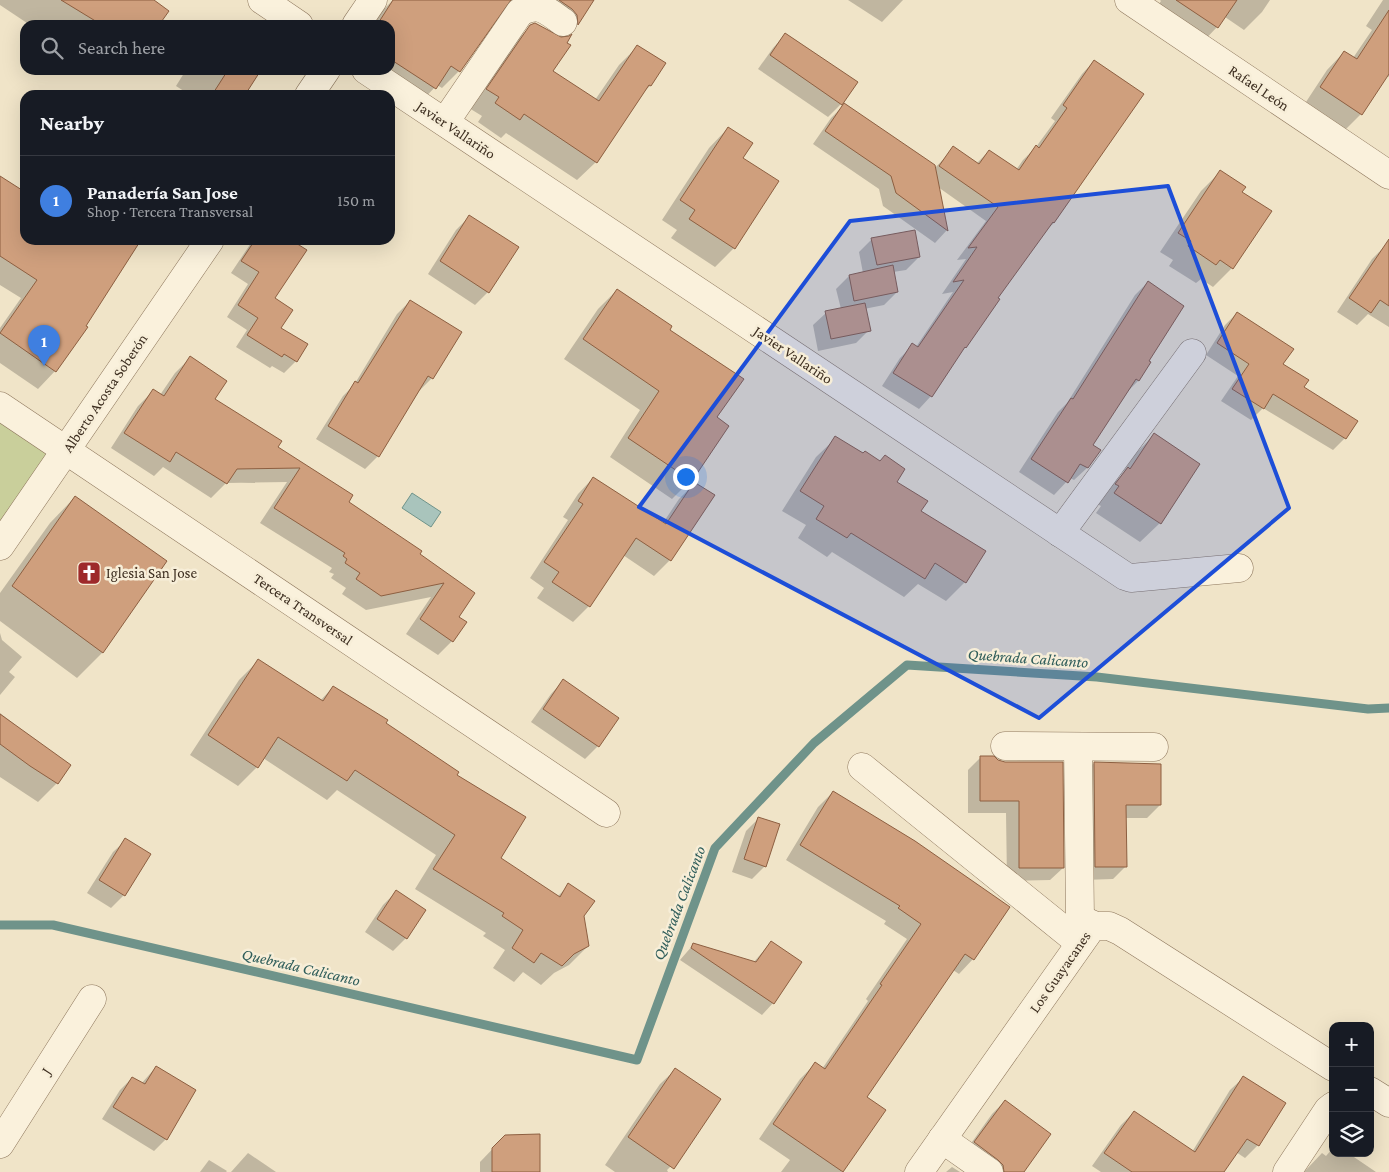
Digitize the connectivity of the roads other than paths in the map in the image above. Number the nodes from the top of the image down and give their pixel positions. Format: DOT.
graph roads {
  1 [pos="262,0"];
  2 [pos="373,0"];
  3 [pos="1129,0"];
  4 [pos="292,20"];
  5 [pos="359,20"];
  6 [pos="562,22"];
  7 [pos="323,75"];
  8 [pos="374,75"];
  9 [pos="312,90"];
  10 [pos="445,122"];
  11 [pos="1389,176"];
  12 [pos="207,245"];
  13 [pos="1192,353"];
  14 [pos="0,406"];
  15 [pos="66,450"];
  16 [pos="1060,532"];
  17 [pos="0,546"];
  18 [pos="1239,568"];
  19 [pos="1005,746"];
  20 [pos="1078,747"];
  21 [pos="1154,747"];
  22 [pos="862,767"];
  23 [pos="606,813"];
  24 [pos="1080,931"];
  25 [pos="92,999"];
  26 [pos="1329,1064"];
  27 [pos="1374,1094"];
  28 [pos="1389,1103"];
  29 [pos="1329,1109"];
  30 [pos="942,1139"];
  31 [pos="0,1144"];
  32 [pos="1290,1171"];
  33 [pos="919,1172"];
  34 [pos="989,1172"];
  1 -- 4 [label="street"];
  2 -- 5 [label="street"];
  3 -- 11 [label="street, Rafael León"];
  6 -- 10 [label="street"];
  7 -- 9 [label="street"];
  8 -- 10 [label="street, Javier Vallariño"];
  10 -- 16 [label="street, Javier Vallariño"];
  12 -- 15 [label="street, Alberto Acosta Soberón"];
  13 -- 16 [label="street"];
  14 -- 15 [label="street, Tercera Transversal"];
  15 -- 17 [label="street, Alberto Acosta Soberón"];
  15 -- 23 [label="street, Tercera Transversal"];
  16 -- 18 [label="street, Javier Vallariño"];
  19 -- 20 [label="street"];
  20 -- 21 [label="street"];
  20 -- 24 [label="street"];
  22 -- 24 [label="street"];
  24 -- 26 [label="street, Los Guayacanes"];
  24 -- 30 [label="street, Los Guayacanes"];
  25 -- 31 [label="street, J"];
  27 -- 28 [label="street"];
  29 -- 32 [label="street"];
  30 -- 33 [label="street, Los Guayacanes"];
  30 -- 34 [label="street"];
}
